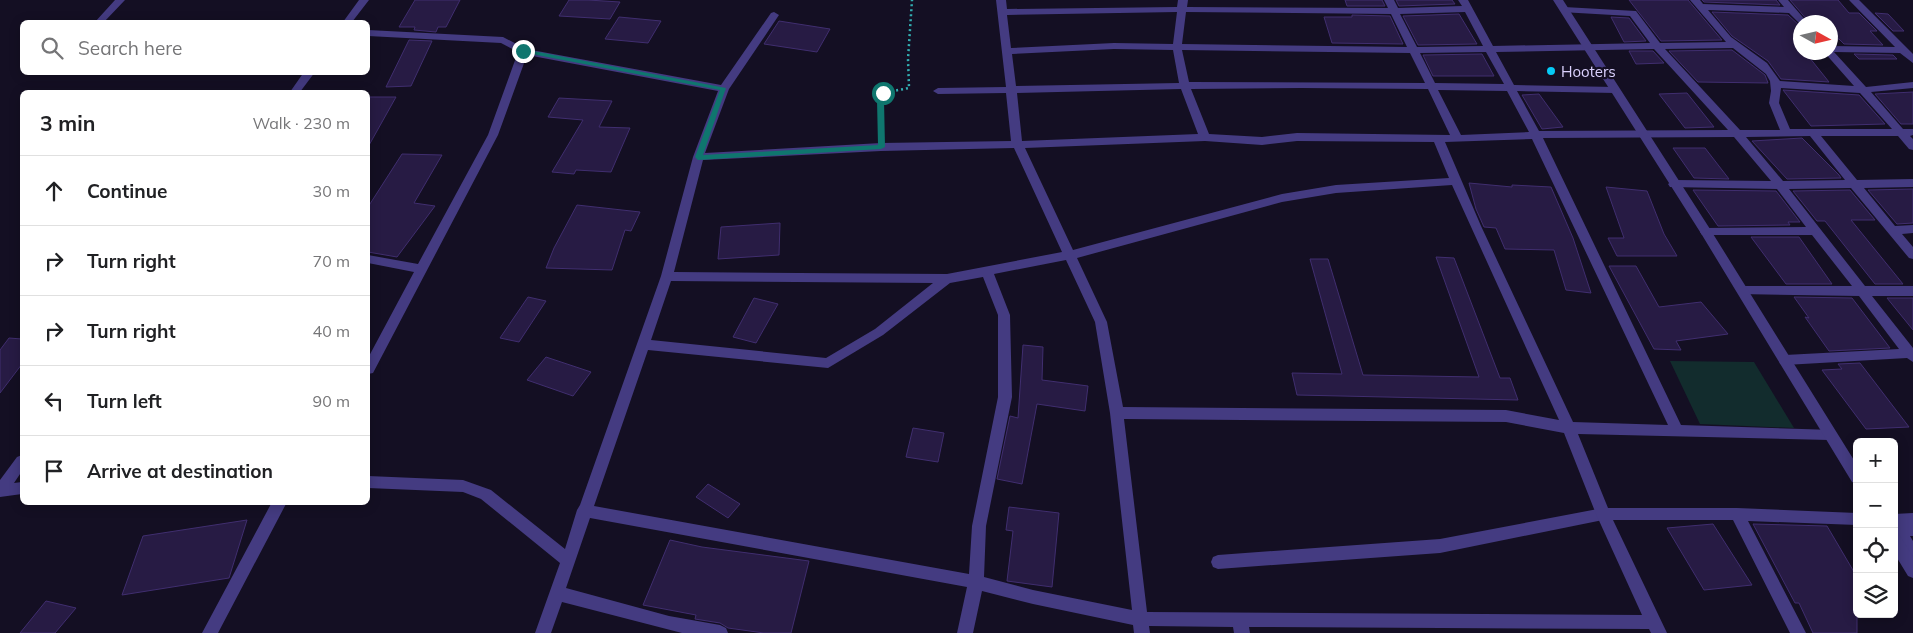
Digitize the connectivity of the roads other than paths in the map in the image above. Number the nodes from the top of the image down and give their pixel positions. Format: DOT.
graph roads {
  1 [pos="120,0"];
  2 [pos="364,0"];
  3 [pos="1389,0"];
  4 [pos="1782,0"];
  5 [pos="1854,0"];
  6 [pos="1698,4"];
  7 [pos="1184,5"];
  8 [pos="1465,5"];
  9 [pos="1561,5"];
  10 [pos="1001,6"];
  11 [pos="1791,10"];
  12 [pos="1394,11"];
  13 [pos="1796,15"];
  14 [pos="774,16"];
  15 [pos="101,20"];
  16 [pos="349,20"];
  17 [pos="370,33"];
  18 [pos="1737,45"];
  19 [pos="1177,47"];
  20 [pos="1659,47"];
  21 [pos="1490,48"];
  22 [pos="1587,48"];
  23 [pos="1413,50"];
  24 [pos="1903,50"];
  25 [pos="523,51"];
  26 [pos="1006,51"];
  27 [pos="1838,51"];
  28 [pos="1837,60"];
  29 [pos="1913,60"];
  30 [pos="308,75"];
  31 [pos="1776,84"];
  32 [pos="1913,85"];
  33 [pos="1187,86"];
  34 [pos="1432,87"];
  35 [pos="1511,88"];
  36 [pos="724,89"];
  37 [pos="296,90"];
  38 [pos="1615,90"];
  39 [pos="1862,90"];
  40 [pos="938,91"];
  41 [pos="1012,91"];
  42 [pos="1736,132"];
  43 [pos="1786,132"];
  44 [pos="1812,132"];
  45 [pos="1901,132"];
  46 [pos="1913,132"];
  47 [pos="1644,134"];
  48 [pos="1536,135"];
  49 [pos="1204,137"];
  50 [pos="1457,138"];
  51 [pos="1438,139"];
  52 [pos="1017,143"];
  53 [pos="1913,146"];
  54 [pos="698,157"];
  55 [pos="1457,181"];
  56 [pos="1913,183"];
  57 [pos="1674,184"];
  58 [pos="1780,185"];
  59 [pos="1855,185"];
  60 [pos="1913,229"];
  61 [pos="1892,230"];
  62 [pos="1816,231"];
  63 [pos="1706,232"];
  64 [pos="1071,255"];
  65 [pos="1913,255"];
  66 [pos="370,259"];
  67 [pos="421,269"];
  68 [pos="987,272"];
  69 [pos="668,276"];
  70 [pos="947,279"];
  71 [pos="1913,290"];
  72 [pos="1743,291"];
  73 [pos="1864,292"];
  74 [pos="642,344"];
  75 [pos="1912,355"];
  76 [pos="1785,360"];
  77 [pos="370,365"];
  78 [pos="1117,413"];
  79 [pos="1569,428"];
  80 [pos="1677,430"];
  81 [pos="1829,434"];
  82 [pos="20,464"];
  83 [pos="1853,472"];
  84 [pos="370,482"];
  85 [pos="20,488"];
  86 [pos="0,491"];
  87 [pos="278,505"];
  88 [pos="584,510"];
  89 [pos="1603,514"];
  90 [pos="1736,514"];
  91 [pos="1853,519"];
  92 [pos="1898,520"];
  93 [pos="1913,520"];
  94 [pos="1913,529"];
  95 [pos="1898,546"];
  96 [pos="1913,554"];
  97 [pos="567,560"];
  98 [pos="1218,562"];
  99 [pos="1913,570"];
  100 [pos="976,582"];
  101 [pos="556,593"];
  102 [pos="1141,626"];
  103 [pos="1241,626"];
  104 [pos="1450,627"];
  105 [pos="1656,627"];
  106 [pos="210,633"];
  107 [pos="543,633"];
  108 [pos="720,633"];
  109 [pos="965,633"];
  110 [pos="1798,633"];
  1 -- 15 [label="street"];
  2 -- 16 [label="street"];
  3 -- 12 [label="street"];
  4 -- 11 [label="street"];
  5 -- 24 [label="street"];
  6 -- 11 [label="street"];
  6 -- 18 [label="street"];
  7 -- 10 [label="street"];
  7 -- 12 [label="street"];
  7 -- 19 [label="street"];
  8 -- 12 [label="street"];
  8 -- 21 [label="street"];
  9 -- 20 [label="street"];
  9 -- 22 [label="street"];
  10 -- 26 [label="street"];
  11 -- 13 [label="street"];
  12 -- 23 [label="street"];
  14 -- 36 [label="street"];
  17 -- 25 [label="street"];
  18 -- 20 [label="street"];
  18 -- 31 [label="street"];
  19 -- 23 [label="street"];
  19 -- 26 [label="street"];
  19 -- 33 [label="street"];
  20 -- 22 [label="street"];
  20 -- 42 [label="street"];
  21 -- 22 [label="street"];
  21 -- 23 [label="street"];
  21 -- 35 [label="street"];
  22 -- 38 [label="street"];
  23 -- 34 [label="street"];
  24 -- 27 [label="street"];
  24 -- 29 [label="street"];
  25 -- 36 [label="street"];
  25 -- 67 [label="street"];
  26 -- 41 [label="street"];
  28 -- 39 [label="street"];
  30 -- 37 [label="street"];
  31 -- 39 [label="street"];
  31 -- 43 [label="street"];
  32 -- 39 [label="street"];
  33 -- 34 [label="street"];
  33 -- 41 [label="street"];
  33 -- 49 [label="street"];
  34 -- 35 [label="street"];
  34 -- 50 [label="street"];
  35 -- 38 [label="street"];
  35 -- 48 [label="street"];
  36 -- 54 [label="street"];
  38 -- 47 [label="street"];
  39 -- 45 [label="street"];
  40 -- 41 [label="street"];
  41 -- 52 [label="street"];
  42 -- 43 [label="street"];
  42 -- 47 [label="street"];
  42 -- 58 [label="street"];
  43 -- 44 [label="street"];
  44 -- 45 [label="street"];
  44 -- 59 [label="street"];
  45 -- 46 [label="street"];
  45 -- 53 [label="street"];
  47 -- 48 [label="street"];
  47 -- 57 [label="street"];
  48 -- 50 [label="street"];
  48 -- 80 [label="street"];
  49 -- 51 [label="street"];
  49 -- 52 [label="street"];
  50 -- 51 [label="street"];
  51 -- 55 [label="street"];
  52 -- 54 [label="street"];
  52 -- 64 [label="street"];
  54 -- 69 [label="street"];
  55 -- 64 [label="street"];
  55 -- 79 [label="street"];
  56 -- 59 [label="street"];
  57 -- 58 [label="street"];
  57 -- 63 [label="street"];
  58 -- 59 [label="street"];
  58 -- 62 [label="street"];
  59 -- 61 [label="street"];
  60 -- 61 [label="street"];
  61 -- 65 [label="street"];
  62 -- 63 [label="street"];
  62 -- 73 [label="street"];
  63 -- 72 [label="street"];
  64 -- 68 [label="street"];
  64 -- 78 [label="street"];
  66 -- 67 [label="street"];
  67 -- 77 [label="street"];
  68 -- 70 [label="street"];
  68 -- 100 [label="street"];
  69 -- 70 [label="street"];
  69 -- 74 [label="street"];
  70 -- 74 [label="street"];
  71 -- 73 [label="street"];
  72 -- 73 [label="street"];
  72 -- 76 [label="street"];
  73 -- 75 [label="street"];
  74 -- 88 [label="street"];
  75 -- 76 [label="street"];
  76 -- 81 [label="street"];
  78 -- 79 [label="street"];
  78 -- 102 [label="street"];
  79 -- 80 [label="street"];
  79 -- 89 [label="street"];
  80 -- 81 [label="street"];
  81 -- 83 [label="street"];
  82 -- 86 [label="street"];
  84 -- 97 [label="street"];
  85 -- 86 [label="street"];
  87 -- 106 [label="street"];
  88 -- 97 [label="street"];
  88 -- 100 [label="street"];
  89 -- 90 [label="street"];
  89 -- 98 [label="street"];
  89 -- 105 [label="street"];
  90 -- 91 [label="street"];
  90 -- 110 [label="street"];
  92 -- 93 [label="street"];
  94 -- 96 [label="street"];
  95 -- 99 [label="street"];
  97 -- 101 [label="street"];
  100 -- 102 [label="street"];
  100 -- 109 [label="street"];
  101 -- 107 [label="street"];
  101 -- 108 [label="street"];
  102 -- 103 [label="street"];
  103 -- 104 [label="street"];
  104 -- 105 [label="street"];
}
